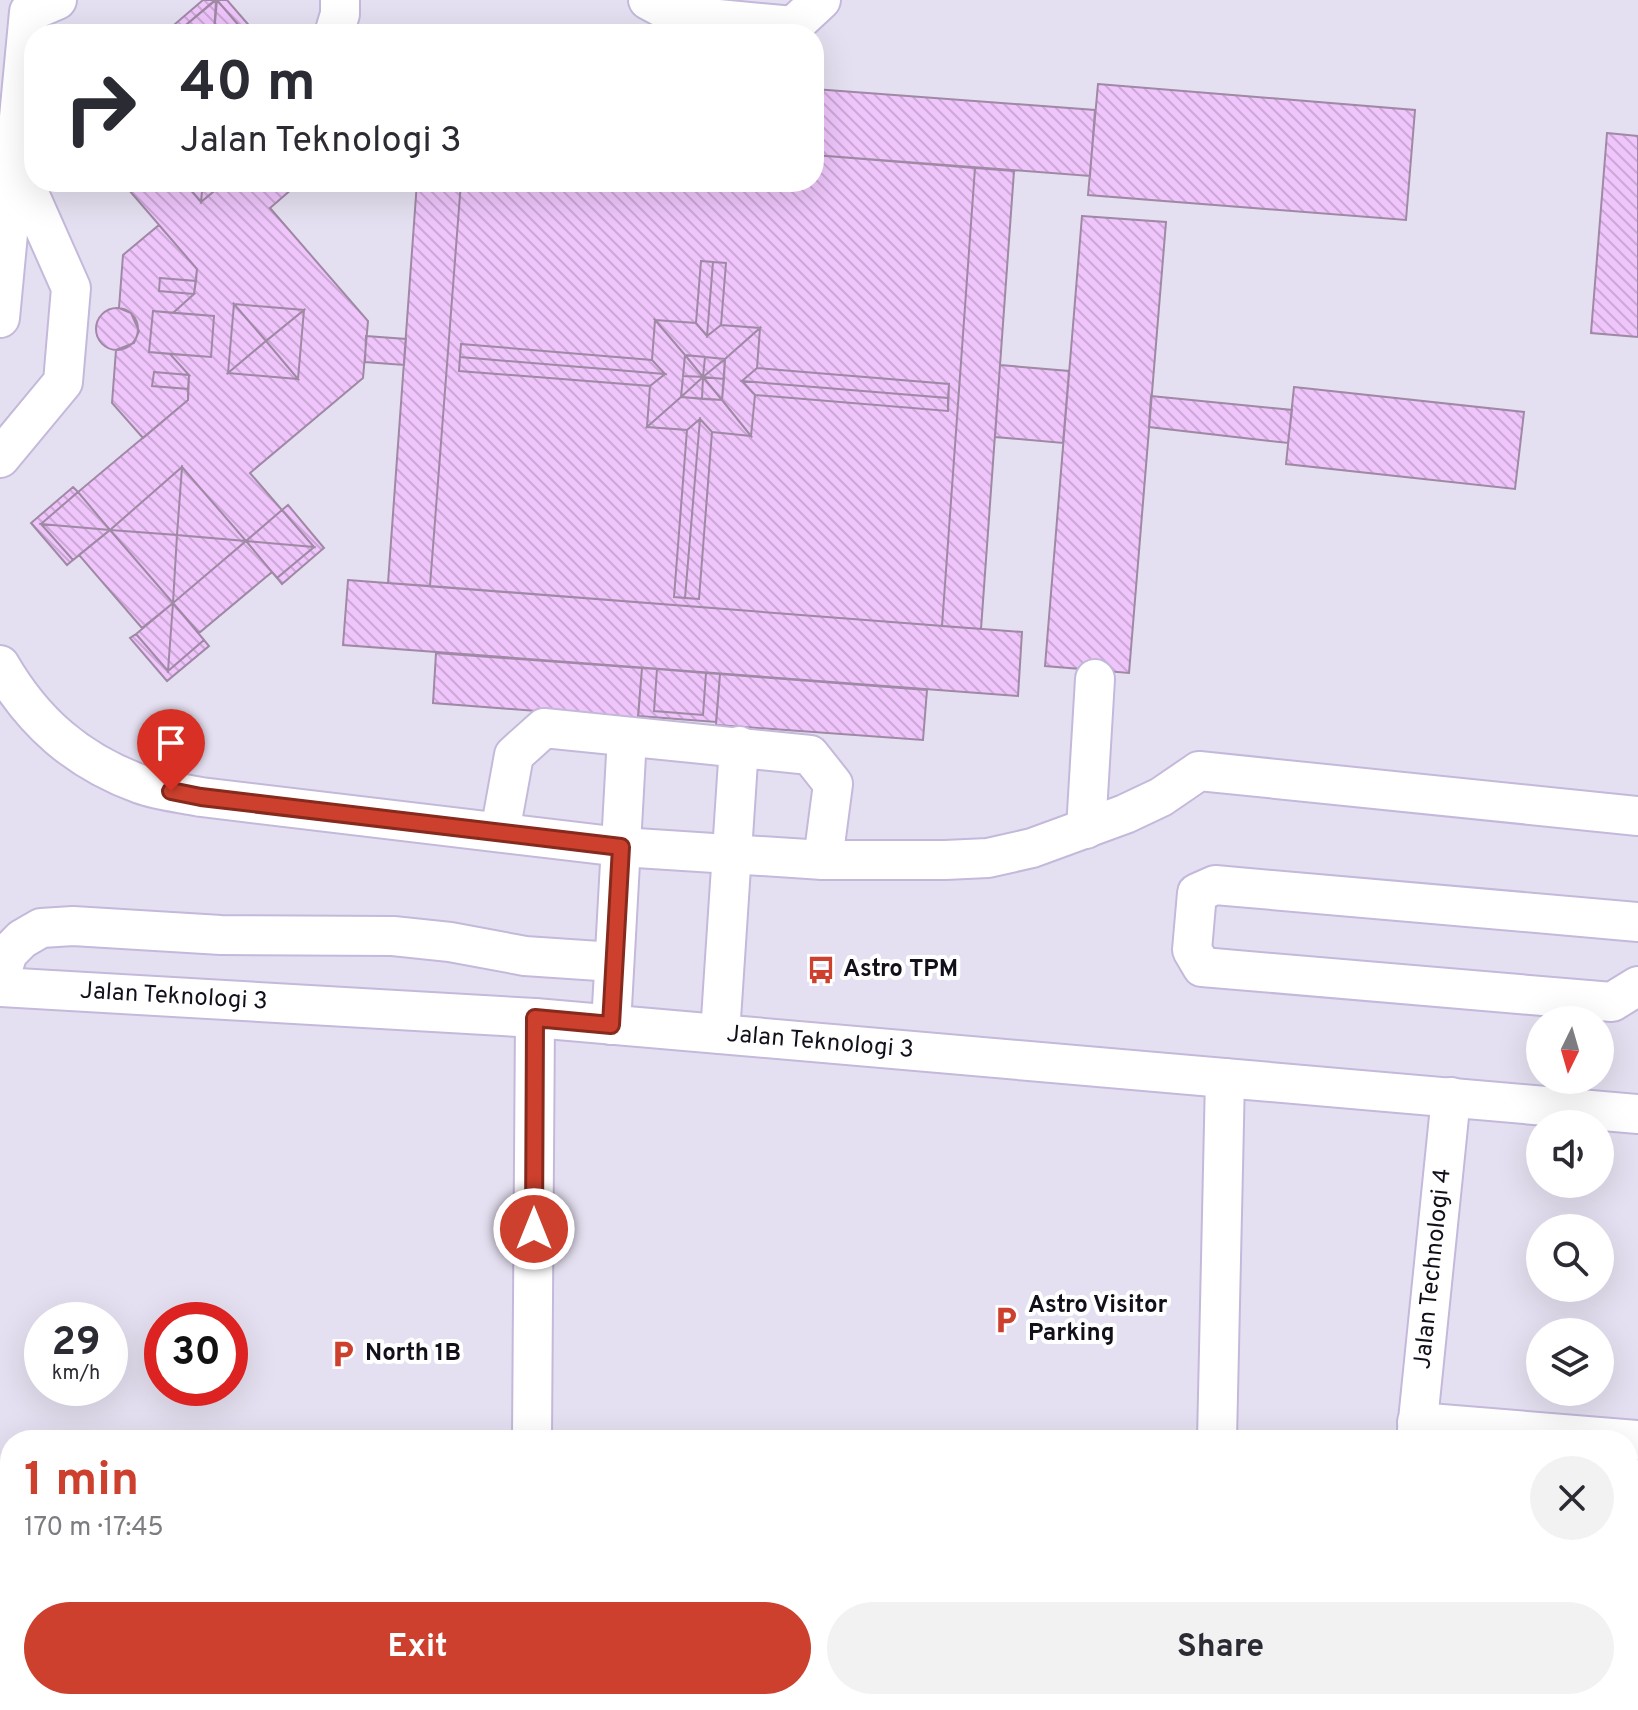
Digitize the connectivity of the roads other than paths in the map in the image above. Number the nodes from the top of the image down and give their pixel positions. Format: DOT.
graph roads {
  1 [pos="57,0"];
  2 [pos="340,0"];
  3 [pos="648,0"];
  4 [pos="821,0"];
  5 [pos="28,24"];
  6 [pos="337,24"];
  7 [pos="772,24"];
  8 [pos="795,24"];
  9 [pos="24,66"];
  10 [pos="15,162"];
  11 [pos="24,182"];
  12 [pos="28,192"];
  13 [pos="0,318"];
  14 [pos="0,458"];
  15 [pos="0,665"];
  16 [pos="1095,679"];
  17 [pos="627,737"];
  18 [pos="739,746"];
  19 [pos="1638,816"];
  20 [pos="1086,829"];
  21 [pos="500,832"];
  22 [pos="621,847"];
  23 [pos="732,855"];
  24 [pos="823,860"];
  25 [pos="1638,922"];
  26 [pos="614,962"];
  27 [pos="0,977"];
  28 [pos="1638,986"];
  29 [pos="0,987"];
  30 [pos="535,1018"];
  31 [pos="611,1025"];
  32 [pos="720,1034"];
  33 [pos="1225,1078"];
  34 [pos="1451,1097"];
  35 [pos="1638,1114"];
  36 [pos="532,1430"];
  37 [pos="1217,1430"];
  38 [pos="1416,1430"];
  1 -- 5 [label="street"];
  2 -- 6 [label="street"];
  3 -- 7 [label="street"];
  4 -- 8 [label="street"];
  9 -- 10 [label="street"];
  10 -- 11 [label="street"];
  10 -- 13 [label="street"];
  12 -- 14 [label="street"];
  15 -- 21 [label="street"];
  16 -- 20 [label="street"];
  17 -- 18 [label="street"];
  17 -- 21 [label="street"];
  17 -- 22 [label="street"];
  18 -- 23 [label="street"];
  18 -- 24 [label="street"];
  19 -- 20 [label="street"];
  20 -- 24 [label="street"];
  21 -- 22 [label="street"];
  22 -- 23 [label="street"];
  22 -- 26 [label="street"];
  23 -- 24 [label="street"];
  23 -- 32 [label="street"];
  25 -- 28 [label="street"];
  26 -- 27 [label="street"];
  26 -- 31 [label="street"];
  29 -- 30 [label="street, Jalan Teknologi 3"];
  30 -- 31 [label="street, Jalan Teknologi 3"];
  30 -- 36 [label="street"];
  31 -- 32 [label="street, Jalan Teknologi 3"];
  32 -- 33 [label="street, Jalan Teknologi 3"];
  33 -- 34 [label="street, Jalan Teknologi 3"];
  33 -- 37 [label="street"];
  34 -- 35 [label="street, Jalan Teknologi 3"];
  34 -- 38 [label="street, Jalan Technologi 4"];
}
